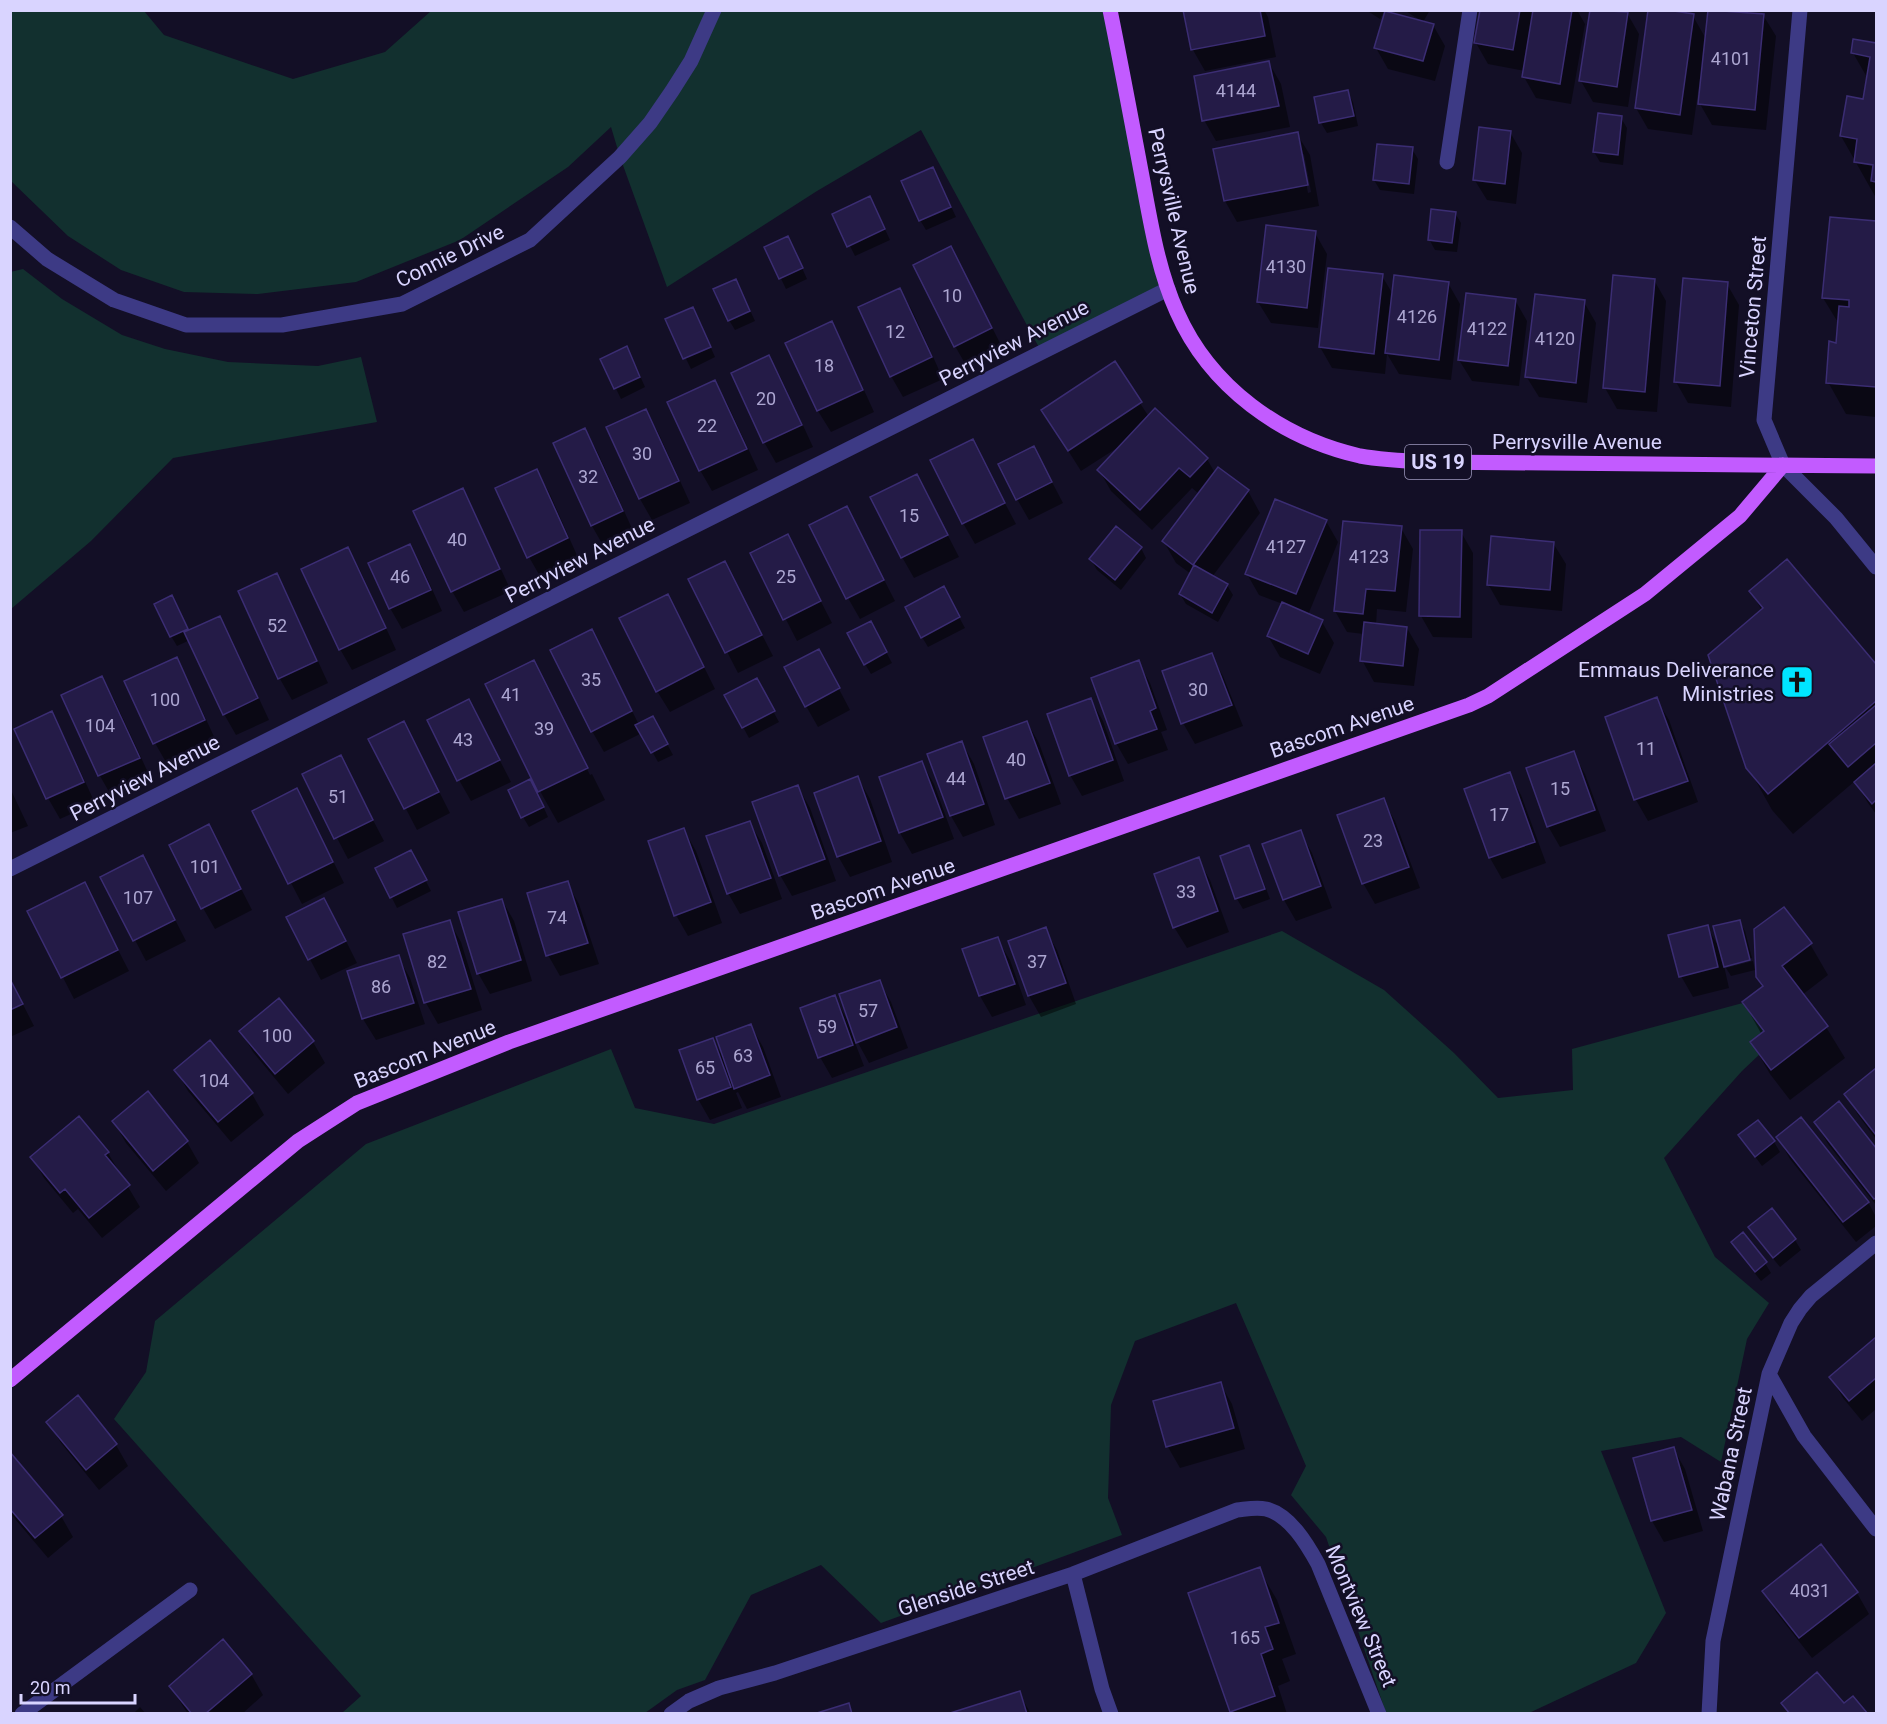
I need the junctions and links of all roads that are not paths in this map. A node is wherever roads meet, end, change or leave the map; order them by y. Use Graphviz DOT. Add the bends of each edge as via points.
graph roads {
  1 [pos="714,10"];
  2 [pos="1110,10"];
  3 [pos="1470,10"];
  4 [pos="1800,10"];
  5 [pos="1447,162"];
  6 [pos="10,227"];
  7 [pos="1168,289"];
  8 [pos="1783,465"];
  9 [pos="1876,466"];
  10 [pos="1876,567"];
  11 [pos="10,869"];
  12 [pos="1876,1243"];
  13 [pos="1769,1374"];
  14 [pos="10,1380"];
  15 [pos="1275,1513"];
  16 [pos="1876,1529"];
  17 [pos="1073,1574"];
  18 [pos="190,1590"];
  19 [pos="22,1713"];
  20 [pos="671,1713"];
  21 [pos="1111,1713"];
  22 [pos="1379,1713"];
  23 [pos="1709,1713"];
  1 -- 6 [label="street, Connie Drive" via="691,61 672,91 620,157 530,240 402,304 282,325 186,325 114,300 47,259"];
  2 -- 7 [label="main road, Perrysville Avenue / US 19" via="1153,232"];
  3 -- 5 [label="street"];
  4 -- 8 [label="street, Vinceton Street" via="1764,420"];
  7 -- 8 [label="main road, Perrysville Avenue / US 19" via="1198,350 1240,396 1285,428 1334,449 1389,460 1428,462"];
  7 -- 11 [label="street, Perryview Avenue"];
  8 -- 9 [label="main road, Perrysville Avenue / US 19"];
  8 -- 10 [label="street, Vinceton Street" via="1836,518"];
  8 -- 14 [label="main road, Bascom Avenue" via="1740,516 1659,583 1505,687 1469,705 508,1042 357,1103 298,1141"];
  12 -- 13 [label="street, Wabana Street" via="1800,1309"];
  13 -- 16 [label="street" via="1804,1436"];
  13 -- 23 [label="street, Wabana Street" via="1713,1641"];
  15 -- 17 [label="street, Glenside Street" via="1255,1508 1237,1510"];
  15 -- 22 [label="street, Montview Street" via="1300,1535 1318,1564"];
  17 -- 20 [label="street, Glenside Street" via="775,1674 719,1688"];
  17 -- 21 [label="street"];
  18 -- 19 [label="street"];
}
